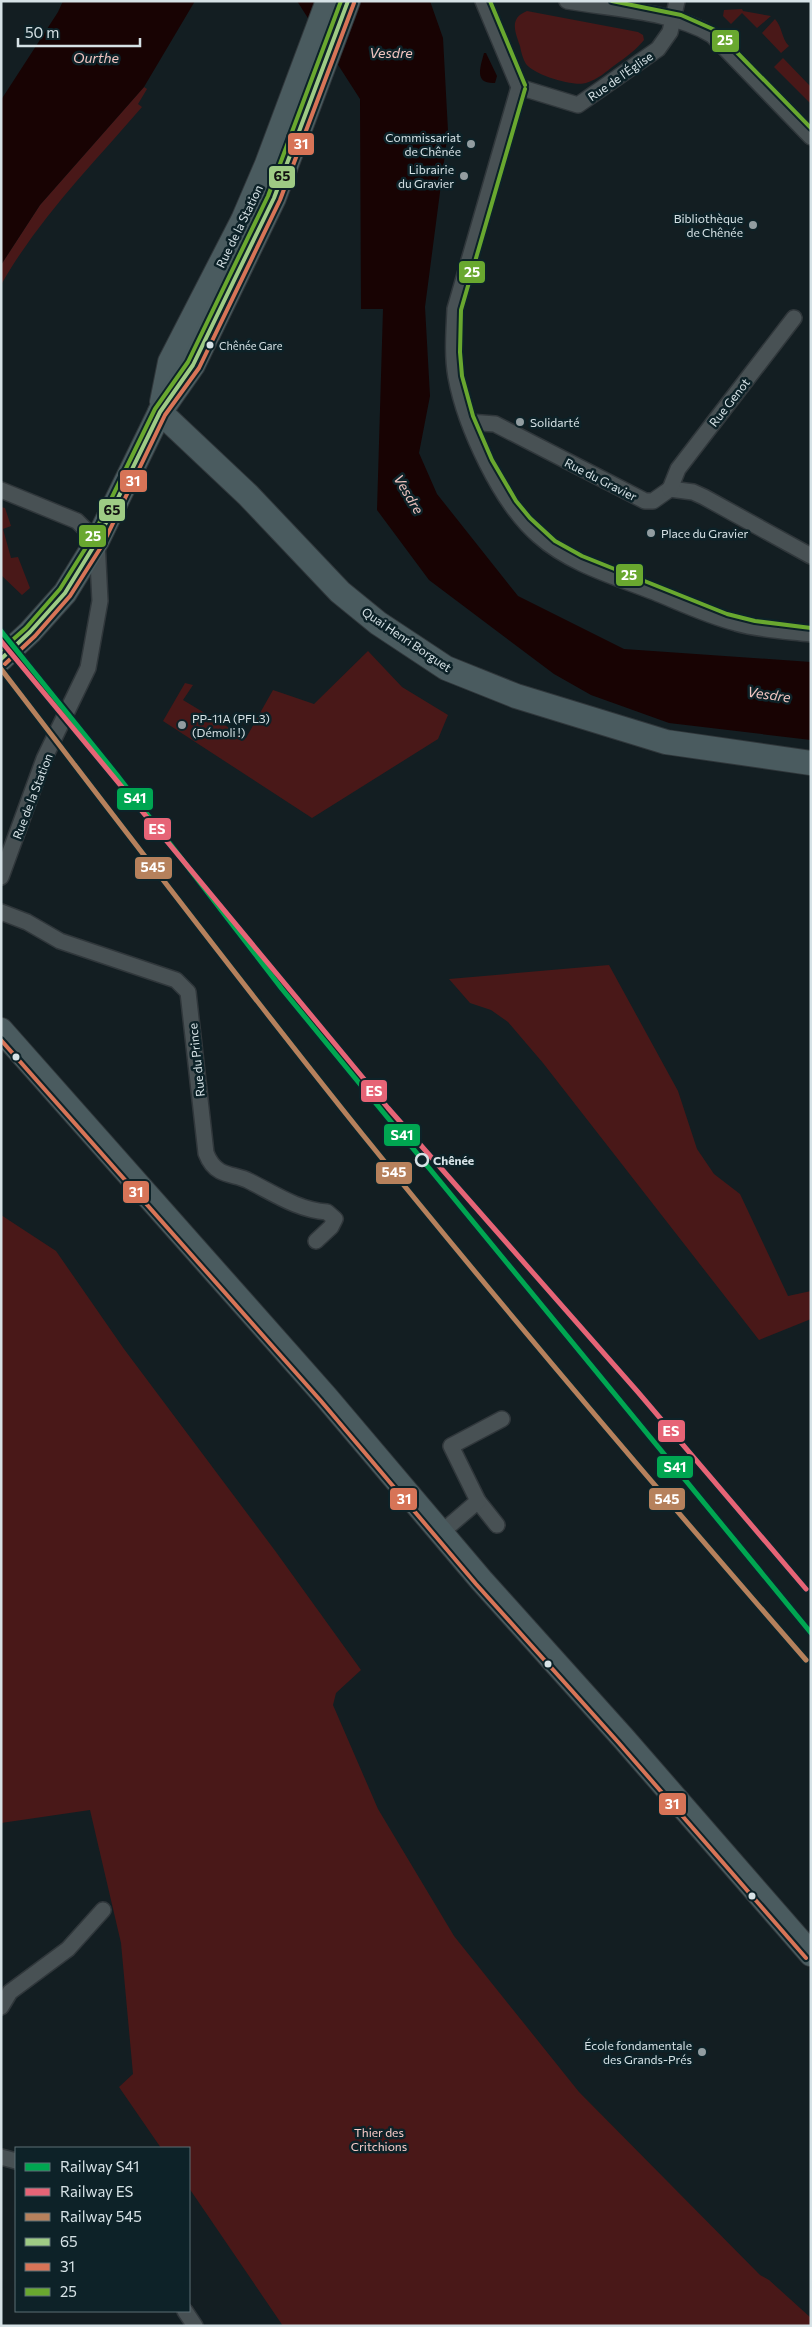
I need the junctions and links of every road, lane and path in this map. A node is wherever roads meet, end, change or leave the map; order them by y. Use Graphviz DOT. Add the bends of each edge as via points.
graph roads {
  1 [pos="328,1"];
  2 [pos="348,1"];
  3 [pos="483,1"];
  4 [pos="566,1"];
  5 [pos="677,1"];
  6 [pos="673,20"];
  7 [pos="519,86"];
  8 [pos="811,137"];
  9 [pos="794,318"];
  10 [pos="160,412"];
  11 [pos="469,422"];
  12 [pos="670,489"];
  13 [pos="1,490"];
  14 [pos="97,542"];
  15 [pos="811,556"];
  16 [pos="811,634"];
  17 [pos="1,659"];
  18 [pos="811,763"];
  19 [pos="1,877"];
  20 [pos="1,912"];
  21 [pos="1,1030"];
  22 [pos="316,1241"];
  23 [pos="502,1419"];
  24 [pos="478,1501"];
  25 [pos="497,1525"];
  26 [pos="442,1532"];
  27 [pos="103,1910"];
  28 [pos="811,1954"];
  29 [pos="1,2007"];
  30 [pos="1,2158"];
  31 [pos="15,2161"];
  32 [pos="186,2312"];
  33 [pos="195,2326"];
  1 -- 10 [label="main road, Rue de la Station" via="268,164 170,362"];
  2 -- 10 [label="main road, Rue de la Station" via="274,198 193,365"];
  3 -- 7 [label="street"];
  4 -- 6 [label="street"];
  5 -- 6 [label="street"];
  6 -- 7 [label="street, Rue de l'Église" via="670,32 658,49 578,105"];
  6 -- 8 [label="street" via="698,26 712,34"];
  7 -- 11 [label="street" via="455,309 453,345 456,376"];
  9 -- 12 [label="street, Rue Genot" via="678,469"];
  10 -- 14 [label="main road, Rue de la Station"];
  10 -- 18 [label="main road, Quai Henri Borguet" via="248,495 340,592 378,623 446,668 516,696 666,742"];
  11 -- 12 [label="street, Rue du Gravier" via="495,424 645,501 653,500"];
  11 -- 16 [label="street" via="499,485 520,518 558,550 626,581 735,623"];
  12 -- 15 [label="street" via="694,492"];
  13 -- 14 [label="street" via="78,521"];
  14 -- 17 [label="main road" via="65,593"];
  14 -- 19 [label="street, Rue de la Station" via="100,601 88,668 44,759"];
  20 -- 22 [label="street, Rue du Prince" via="60,941 176,980 188,992 206,1153 210,1163 220,1171 247,1180 311,1211 327,1212 335,1220"];
  21 -- 26 [label="main road"];
  23 -- 24 [label="street" via="451,1446"];
  24 -- 25 [label="street"];
  24 -- 26 [label="street"];
  26 -- 28 [label="main road"];
  27 -- 29 [label="street" via="68,1948 10,1992"];
  30 -- 31 [label="street"];
  32 -- 33 [label="street"];
}
